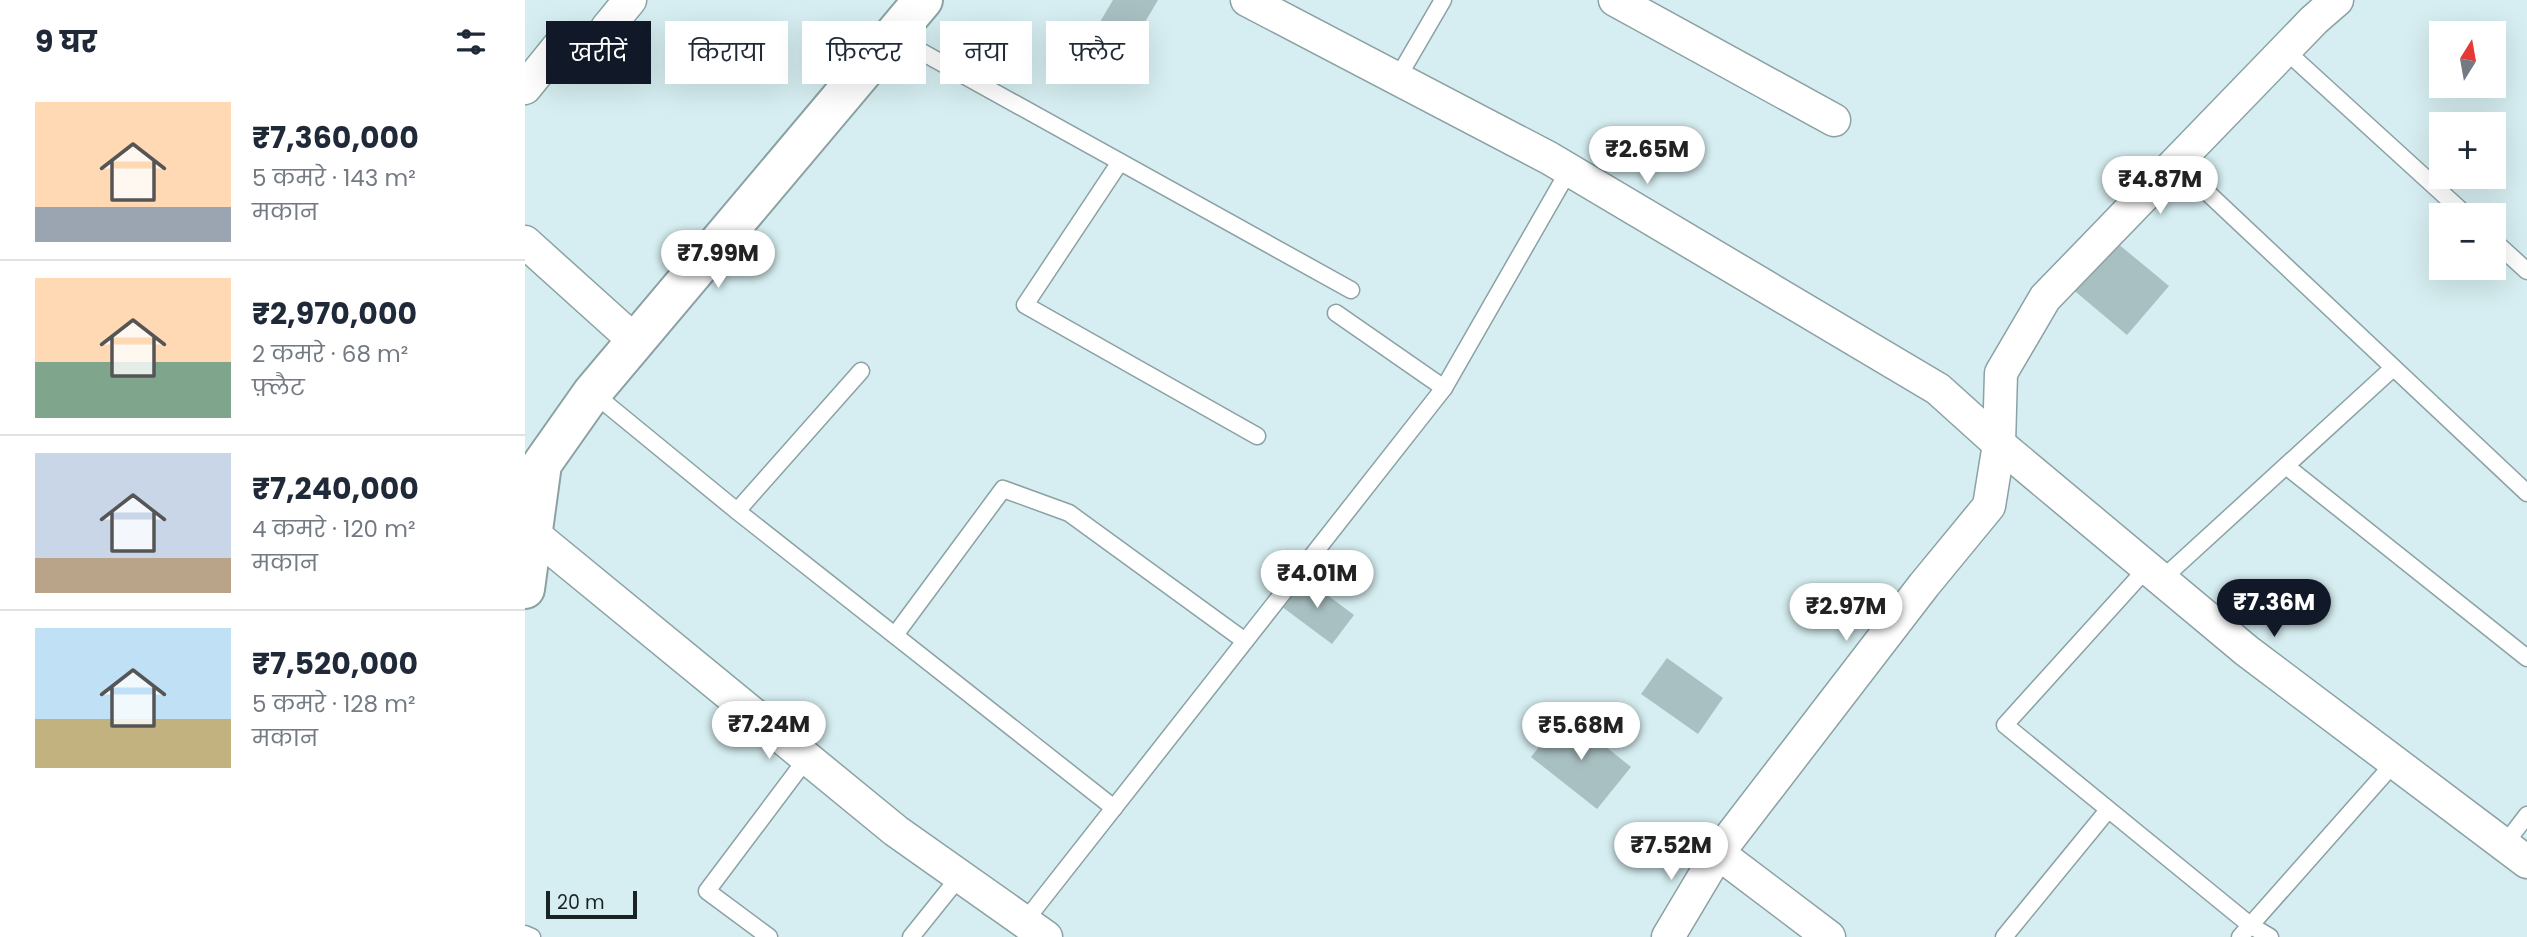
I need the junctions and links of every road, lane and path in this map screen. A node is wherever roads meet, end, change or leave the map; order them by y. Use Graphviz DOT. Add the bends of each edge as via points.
graph roads {
  1 [pos="629,0"];
  2 [pos="923,0"];
  3 [pos="1443,0"];
  4 [pos="1615,0"];
  5 [pos="2337,0"];
  6 [pos="1255,2"];
  7 [pos="612,21"];
  8 [pos="906,21"];
  9 [pos="2285,50"];
  10 [pos="926,54"];
  11 [pos="546,62"];
  12 [pos="1397,79"];
  13 [pos="853,84"];
  14 [pos="525,88"];
  15 [pos="1834,120"];
  16 [pos="1120,162"];
  17 [pos="2176,163"];
  18 [pos="1569,170"];
  19 [pos="2453,203"];
  20 [pos="525,242"];
  21 [pos="2506,252"];
  22 [pos="2527,271"];
  23 [pos="1351,290"];
  24 [pos="1336,313"];
  25 [pos="636,342"];
  26 [pos="2393,368"];
  27 [pos="861,371"];
  28 [pos="1444,388"];
  29 [pos="592,393"];
  30 [pos="1257,436"];
  31 [pos="1999,443"];
  32 [pos="2286,466"];
  33 [pos="2527,493"];
  34 [pos="737,511"];
  35 [pos="529,530"];
  36 [pos="2154,574"];
  37 [pos="525,589"];
  38 [pos="895,635"];
  39 [pos="1245,641"];
  40 [pos="2527,658"];
  41 [pos="807,758"];
  42 [pos="2395,762"];
  43 [pos="1114,808"];
  44 [pos="2108,810"];
  45 [pos="2527,814"];
  46 [pos="1718,853"];
  47 [pos="2515,853"];
  48 [pos="960,876"];
  49 [pos="1036,929"];
  50 [pos="2245,931"];
  51 [pos="525,933"];
  52 [pos="532,937"];
  53 [pos="769,937"];
  54 [pos="911,937"];
  55 [pos="1668,937"];
  56 [pos="1829,937"];
  57 [pos="2004,937"];
  58 [pos="2270,937"];
  1 -- 7 [label="street"];
  2 -- 8 [label="street"];
  3 -- 12 [label="lane"];
  4 -- 15 [label="street"];
  5 -- 9 [label="street"];
  6 -- 12 [label="street"];
  9 -- 17 [label="street"];
  9 -- 19 [label="lane"];
  10 -- 16 [label="lane"];
  11 -- 14 [label="street"];
  12 -- 18 [label="street"];
  13 -- 25 [label="street"];
  16 -- 23 [label="lane"];
  16 -- 30 [label="lane" via="1025,305"];
  17 -- 26 [label="lane"];
  17 -- 31 [label="street" via="2045,298 2001,373"];
  18 -- 28 [label="lane"];
  18 -- 31 [label="street" via="1938,389"];
  20 -- 25 [label="street"];
  21 -- 22 [label="lane"];
  24 -- 28 [label="lane"];
  25 -- 29 [label="street"];
  26 -- 32 [label="lane"];
  26 -- 33 [label="lane"];
  27 -- 34 [label="lane"];
  28 -- 39 [label="lane"];
  29 -- 34 [label="lane"];
  29 -- 35 [label="street" via="542,464"];
  31 -- 36 [label="street"];
  31 -- 46 [label="street" via="1989,506"];
  32 -- 36 [label="lane"];
  32 -- 40 [label="lane"];
  34 -- 38 [label="lane"];
  35 -- 37 [label="street"];
  35 -- 41 [label="street"];
  36 -- 42 [label="street" via="2247,651"];
  36 -- 44 [label="lane" via="2005,725"];
  38 -- 39 [label="lane" via="1003,489 1069,513"];
  38 -- 43 [label="lane"];
  39 -- 43 [label="lane"];
  41 -- 48 [label="street"];
  41 -- 53 [label="lane" via="707,891"];
  42 -- 47 [label="street"];
  42 -- 50 [label="lane"];
  43 -- 49 [label="lane"];
  44 -- 50 [label="lane"];
  44 -- 57 [label="lane"];
  45 -- 47 [label="lane"];
  46 -- 55 [label="street"];
  46 -- 56 [label="street"];
  48 -- 49 [label="street"];
  48 -- 54 [label="lane"];
  50 -- 58 [label="lane"];
  51 -- 52 [label="lane"];
}
